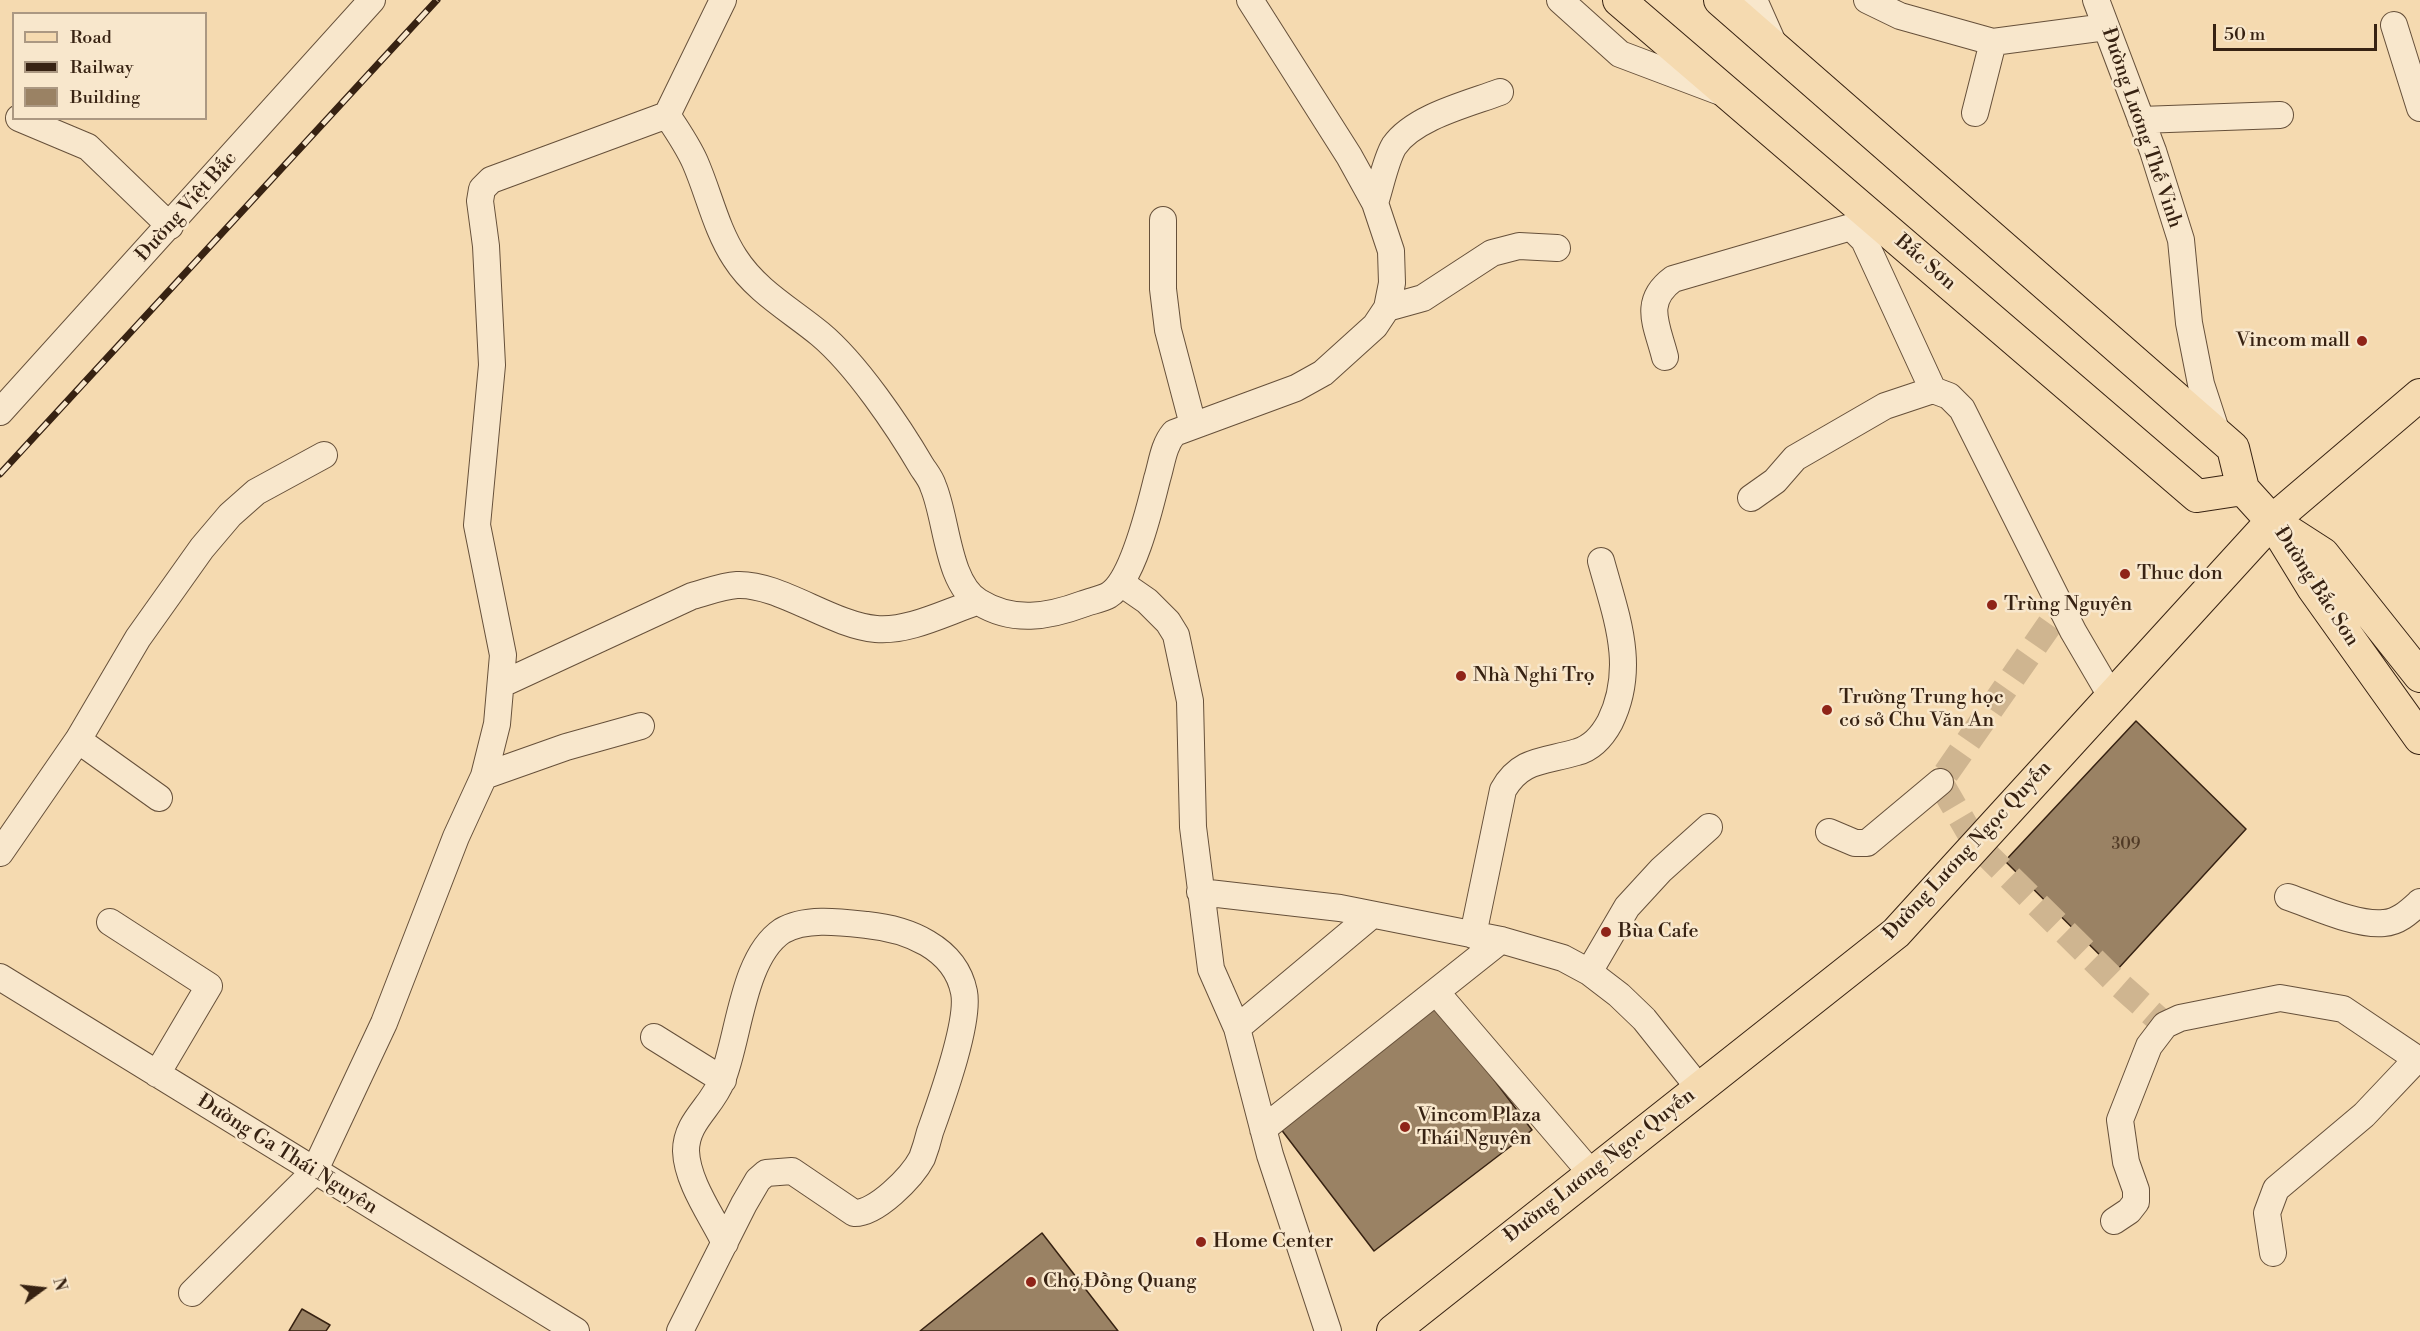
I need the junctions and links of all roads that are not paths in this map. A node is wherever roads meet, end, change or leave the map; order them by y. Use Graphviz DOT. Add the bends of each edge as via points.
graph roads {
  1 [pos="1250,0"];
  2 [pos="1560,0"];
  3 [pos="1618,0"];
  4 [pos="1720,0"];
  5 [pos="1754,0"];
  6 [pos="1867,0"];
  7 [pos="2096,0"];
  8 [pos="366,2"];
  9 [pos="718,3"];
  10 [pos="2394,25"];
  11 [pos="2106,27"];
  12 [pos="1993,42"];
  13 [pos="1775,48"];
  14 [pos="1500,92"];
  15 [pos="1729,95"];
  16 [pos="2420,108"];
  17 [pos="1976,113"];
  18 [pos="668,115"];
  19 [pos="2280,115"];
  20 [pos="24,120"];
  21 [pos="2141,120"];
  22 [pos="1375,203"];
  23 [pos="1163,220"];
  24 [pos="170,226"];
  25 [pos="1557,248"];
  26 [pos="1387,308"];
  27 [pos="1665,357"];
  28 [pos="1933,390"];
  29 [pos="2420,395"];
  30 [pos="0,412"];
  31 [pos="1193,425"];
  32 [pos="2217,433"];
  33 [pos="324,455"];
  34 [pos="2243,489"];
  35 [pos="1751,498"];
  36 [pos="2272,521"];
  37 [pos="1601,561"];
  38 [pos="1122,583"];
  39 [pos="977,602"];
  40 [pos="2420,675"];
  41 [pos="502,684"];
  42 [pos="2111,696"];
  43 [pos="641,726"];
  44 [pos="2420,738"];
  45 [pos="78,740"];
  46 [pos="484,776"];
  47 [pos="1940,782"];
  48 [pos="159,798"];
  49 [pos="1709,827"];
  50 [pos="1828,832"];
  51 [pos="0,853"];
  52 [pos="1200,892"];
  53 [pos="2288,897"];
  54 [pos="2420,902"];
  55 [pos="1372,915"];
  56 [pos="110,922"];
  57 [pos="1473,935"];
  58 [pos="1501,940"];
  59 [pos="1588,972"];
  60 [pos="0,977"];
  61 [pos="1437,993"];
  62 [pos="1237,1028"];
  63 [pos="654,1037"];
  64 [pos="2418,1060"];
  65 [pos="157,1074"];
  66 [pos="723,1080"];
  67 [pos="1699,1088"];
  68 [pos="1263,1129"];
  69 [pos="314,1172"];
  70 [pos="1591,1173"];
  71 [pos="2114,1221"];
  72 [pos="725,1242"];
  73 [pos="2273,1253"];
  74 [pos="192,1293"];
  75 [pos="576,1331"];
  76 [pos="680,1331"];
  77 [pos="1328,1331"];
  78 [pos="1393,1331"];
  1 -- 22 [label="street"];
  2 -- 15 [label="street" via="1620,54"];
  3 -- 15 [label="main road, Bắc Sơn"];
  4 -- 13 [label="main road"];
  5 -- 13 [label="street"];
  6 -- 12 [label="street" via="1900,16"];
  7 -- 11 [label="street, Đường Lương Thế Vinh"];
  8 -- 24 [label="street, Đường Việt Bắc"];
  9 -- 18 [label="street"];
  10 -- 16 [label="street"];
  11 -- 12 [label="street"];
  11 -- 21 [label="street, Đường Lương Thế Vinh"];
  12 -- 17 [label="street"];
  13 -- 32 [label="main road"];
  14 -- 22 [label="street" via="1431,118 1404,136 1393,147"];
  15 -- 34 [label="main road, Bắc Sơn" via="2197,496"];
  18 -- 39 [label="street" via="695,160 735,258 754,282 821,335 854,371 916,457 933,486 961,581"];
  18 -- 41 [label="street" via="491,180 482,189 492,365 477,525 500,636"];
  19 -- 21 [label="street"];
  20 -- 24 [label="street" via="88,147"];
  21 -- 32 [label="street, Đường Lương Thế Vinh" via="2181,240 2189,323"];
  22 -- 26 [label="street" via="1391,250 1392,283"];
  23 -- 31 [label="street" via="1162,289 1168,330"];
  24 -- 30 [label="street, Đường Việt Bắc"];
  25 -- 26 [label="street" via="1519,246 1492,253 1423,298"];
  26 -- 31 [label="street" via="1375,326 1323,373 1296,388"];
  27 -- 28 [label="street" via="1653,308 1661,288 1673,279 1851,227 1864,240"];
  28 -- 35 [label="street" via="1886,406 1795,458 1775,481"];
  28 -- 42 [label="street" via="1948,396 1962,409 2073,631"];
  29 -- 36 [label="main road, Đường Lương Ngọc Quyến"];
  31 -- 38 [label="street" via="1174,433 1164,450 1138,545"];
  32 -- 34 [label="main road" via="2233,448"];
  33 -- 45 [label="street" via="256,492 230,515 156,611"];
  34 -- 36 [label="main road"];
  36 -- 40 [label="main road, Đường Bắc Sơn" via="2323,554"];
  36 -- 42 [label="main road, Đường Lương Ngọc Quyến"];
  36 -- 44 [label="main road, Đường Bắc Sơn" via="2313,588"];
  37 -- 57 [label="street" via="1624,644 1619,702 1596,742 1580,752 1523,766 1511,776 1503,790"];
  38 -- 39 [label="street" via="1110,594 1050,615 1016,617"];
  38 -- 52 [label="street" via="1168,622 1182,657 1190,701 1193,827"];
  39 -- 41 [label="street" via="906,625 875,629 758,588 717,588"];
  41 -- 46 [label="street"];
  42 -- 67 [label="main road, Đường Lương Ngọc Quyến" via="1896,933"];
  43 -- 46 [label="street"];
  45 -- 48 [label="street"];
  45 -- 51 [label="street"];
  46 -- 69 [label="street" via="456,837 384,1023"];
  47 -- 50 [label="street" via="1867,843 1855,843"];
  49 -- 59 [label="street" via="1661,870 1628,907"];
  52 -- 55 [label="street"];
  52 -- 62 [label="street" via="1211,969"];
  53 -- 54 [label="street" via="2359,921 2384,923 2402,918"];
  55 -- 57 [label="street"];
  55 -- 62 [label="street"];
  56 -- 65 [label="street" via="209,986"];
  57 -- 58 [label="street"];
  58 -- 59 [label="street" via="1563,958"];
  58 -- 61 [label="street"];
  59 -- 67 [label="street" via="1619,994 1644,1019"];
  60 -- 65 [label="street, Đường Ga Thái Nguyên"];
  61 -- 68 [label="street"];
  61 -- 70 [label="street"];
  62 -- 68 [label="street"];
  63 -- 66 [label="street"];
  64 -- 71 [label="street" via="2343,1010 2280,998 2180,1018 2165,1025 2149,1046 2120,1120 2136,1202"];
  64 -- 73 [label="street" via="2364,1115 2276,1189 2267,1214"];
  65 -- 69 [label="street, Đường Ga Thái Nguyên"];
  66 -- 72 [label="street" via="688,1132 686,1153 693,1179"];
  66 -- 72 [label="street" via="751,976 769,944 795,926 840,922 874,926 923,940 944,953 957,972 965,993 963,1024 921,1159 899,1186 871,1209 854,1213 792,1171 766,1173 758,1180"];
  67 -- 70 [label="main road, Đường Lương Ngọc Quyến"];
  68 -- 77 [label="street"];
  69 -- 74 [label="street"];
  69 -- 75 [label="street, Đường Ga Thái Nguyên"];
  70 -- 78 [label="main road, Đường Lương Ngọc Quyến"];
  72 -- 76 [label="street"];
}
